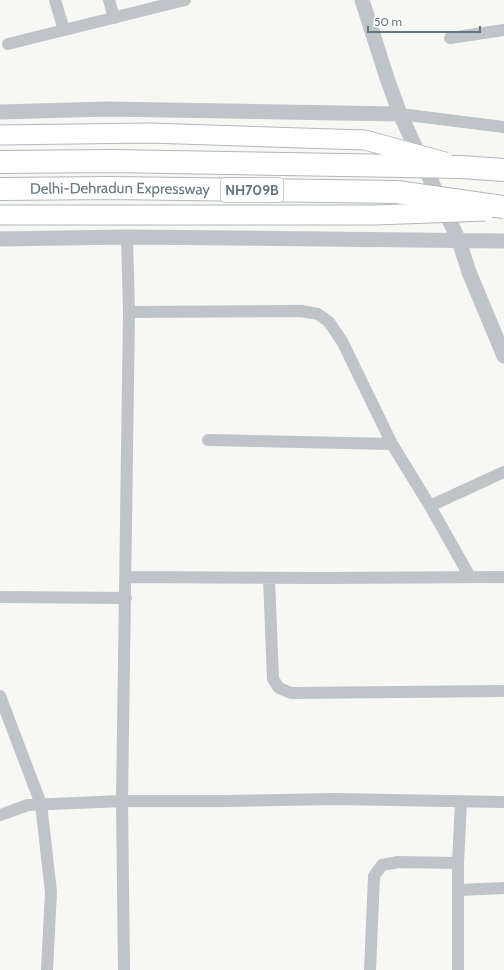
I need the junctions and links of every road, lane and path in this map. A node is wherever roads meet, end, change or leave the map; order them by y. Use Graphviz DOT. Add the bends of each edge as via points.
graph roads {
  1 [pos="55,0"];
  2 [pos="109,0"];
  3 [pos="185,0"];
  4 [pos="362,0"];
  5 [pos="114,18"];
  6 [pos="64,30"];
  7 [pos="504,30"];
  8 [pos="450,38"];
  9 [pos="8,44"];
  10 [pos="0,112"];
  11 [pos="400,114"];
  12 [pos="504,127"];
  13 [pos="0,134"];
  14 [pos="0,162"];
  15 [pos="461,167"];
  16 [pos="504,170"];
  17 [pos="0,189"];
  18 [pos="504,207"];
  19 [pos="504,210"];
  20 [pos="0,215"];
  21 [pos="126,237"];
  22 [pos="0,239"];
  23 [pos="459,241"];
  24 [pos="504,241"];
  25 [pos="129,312"];
  26 [pos="504,356"];
  27 [pos="208,440"];
  28 [pos="392,444"];
  29 [pos="504,472"];
  30 [pos="430,506"];
  31 [pos="126,577"];
  32 [pos="470,577"];
  33 [pos="504,577"];
  34 [pos="269,578"];
  35 [pos="0,596"];
  36 [pos="126,598"];
  37 [pos="504,691"];
  38 [pos="0,696"];
  39 [pos="122,801"];
  40 [pos="461,802"];
  41 [pos="504,802"];
  42 [pos="41,804"];
  43 [pos="0,815"];
  44 [pos="458,863"];
  45 [pos="504,888"];
  46 [pos="458,890"];
  47 [pos="47,970"];
  48 [pos="124,970"];
  49 [pos="370,970"];
  50 [pos="458,970"];
  1 -- 6 [label="street"];
  2 -- 5 [label="street"];
  3 -- 5 [label="street"];
  4 -- 11 [label="street"];
  5 -- 6 [label="street"];
  6 -- 9 [label="street"];
  7 -- 8 [label="street"];
  10 -- 11 [label="street" via="107,109"];
  11 -- 12 [label="street"];
  11 -- 23 [label="street"];
  13 -- 15 [label="main road, bridge" via="149,133 365,140"];
  14 -- 15 [label="highway, Delhi-Dehradun Expressway / NH709B, bridge" via="112,161"];
  15 -- 16 [label="highway, Delhi-Dehradun Expressway / NH709B"];
  17 -- 18 [label="highway, Delhi-Dehradun Expressway / NH709B, bridge" via="397,192"];
  19 -- 20 [label="main road, bridge" via="375,215"];
  21 -- 22 [label="street"];
  21 -- 23 [label="street"];
  21 -- 25 [label="street"];
  23 -- 24 [label="street"];
  23 -- 26 [label="street"];
  25 -- 28 [label="street" via="301,311 318,314 329,322 342,341"];
  25 -- 31 [label="street"];
  27 -- 28 [label="street"];
  28 -- 30 [label="street"];
  29 -- 30 [label="street"];
  30 -- 32 [label="street"];
  31 -- 34 [label="street"];
  31 -- 36 [label="street"];
  32 -- 33 [label="street"];
  32 -- 34 [label="street"];
  34 -- 37 [label="street" via="273,679 279,688 291,693"];
  35 -- 36 [label="street"];
  36 -- 39 [label="street"];
  38 -- 42 [label="street"];
  39 -- 40 [label="street" via="335,799"];
  39 -- 42 [label="street"];
  39 -- 48 [label="street"];
  40 -- 41 [label="street"];
  40 -- 44 [label="street"];
  42 -- 43 [label="street" via="28,804"];
  42 -- 47 [label="street" via="51,892"];
  44 -- 46 [label="street"];
  44 -- 49 [label="street" via="398,862 382,865 374,876"];
  45 -- 46 [label="street"];
  46 -- 50 [label="street"];
}
